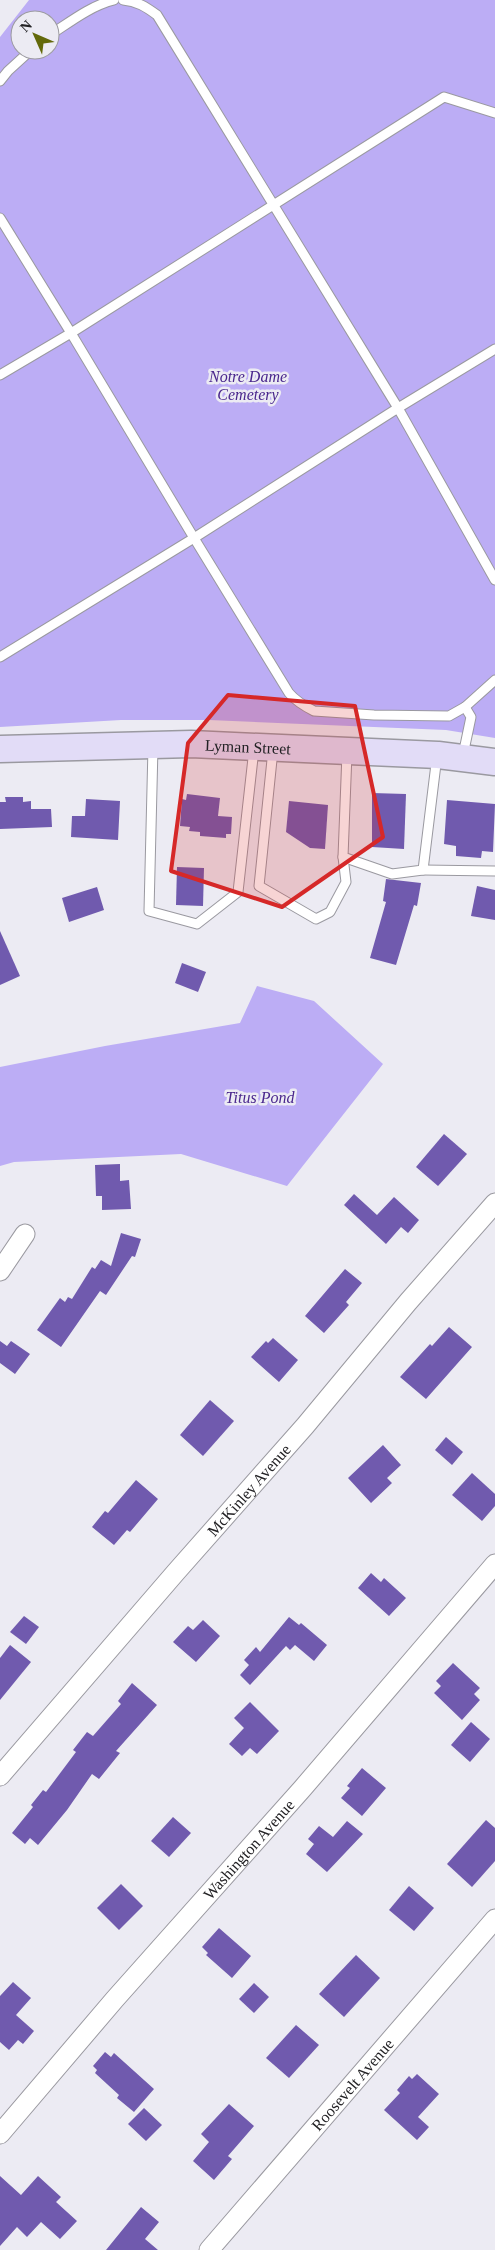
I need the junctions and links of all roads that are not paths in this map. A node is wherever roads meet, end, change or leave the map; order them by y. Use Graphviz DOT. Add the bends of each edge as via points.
graph roads {
  1 [pos="114,0"];
  2 [pos="123,0"];
  3 [pos="60,28"];
  4 [pos="21,60"];
  5 [pos="0,81"];
  6 [pos="495,113"];
  7 [pos="274,206"];
  8 [pos="0,218"];
  9 [pos="71,333"];
  10 [pos="495,349"];
  11 [pos="0,375"];
  12 [pos="398,408"];
  13 [pos="194,538"];
  14 [pos="495,580"];
  15 [pos="0,657"];
  16 [pos="495,680"];
  17 [pos="465,706"];
  18 [pos="153,745"];
  19 [pos="264,747"];
  20 [pos="0,748"];
  21 [pos="348,750"];
  22 [pos="450,756"];
  23 [pos="495,762"];
  24 [pos="343,857"];
  25 [pos="423,870"];
  26 [pos="495,871"];
  27 [pos="495,1203"];
  28 [pos="25,1234"];
  29 [pos="0,1271"];
  30 [pos="495,1564"];
  31 [pos="0,1776"];
  32 [pos="495,1920"];
  33 [pos="0,2134"];
  34 [pos="209,2250"];
  1 -- 3 [label="lane" via="101,3"];
  2 -- 7 [label="lane" via="133,1 157,15"];
  4 -- 5 [label="lane"];
  6 -- 7 [label="lane" via="444,97"];
  7 -- 9 [label="lane"];
  7 -- 12 [label="lane"];
  8 -- 9 [label="lane"];
  9 -- 11 [label="lane"];
  9 -- 13 [label="lane"];
  10 -- 12 [label="lane"];
  12 -- 13 [label="lane"];
  12 -- 14 [label="lane"];
  13 -- 15 [label="lane"];
  13 -- 17 [label="lane" via="285,687 299,703 314,711 374,715 449,716"];
  16 -- 17 [label="lane"];
  17 -- 22 [label="lane" via="471,717"];
  18 -- 19 [label="main road, Lyman Street"];
  18 -- 19 [label="lane" via="149,911 197,924 238,892"];
  18 -- 20 [label="main road, Lyman Street"];
  19 -- 21 [label="main road, Lyman Street"];
  19 -- 24 [label="lane" via="259,886 316,919 330,912 346,882"];
  21 -- 22 [label="main road, Lyman Street"];
  21 -- 24 [label="lane"];
  22 -- 23 [label="main road, Lyman Street"];
  22 -- 25 [label="lane"];
  24 -- 25 [label="lane" via="392,874"];
  25 -- 26 [label="lane"];
  27 -- 31 [label="street, McKinley Avenue"];
  28 -- 29 [label="street"];
  30 -- 33 [label="street, Washington Avenue"];
  32 -- 34 [label="street, Roosevelt Avenue"];
}
